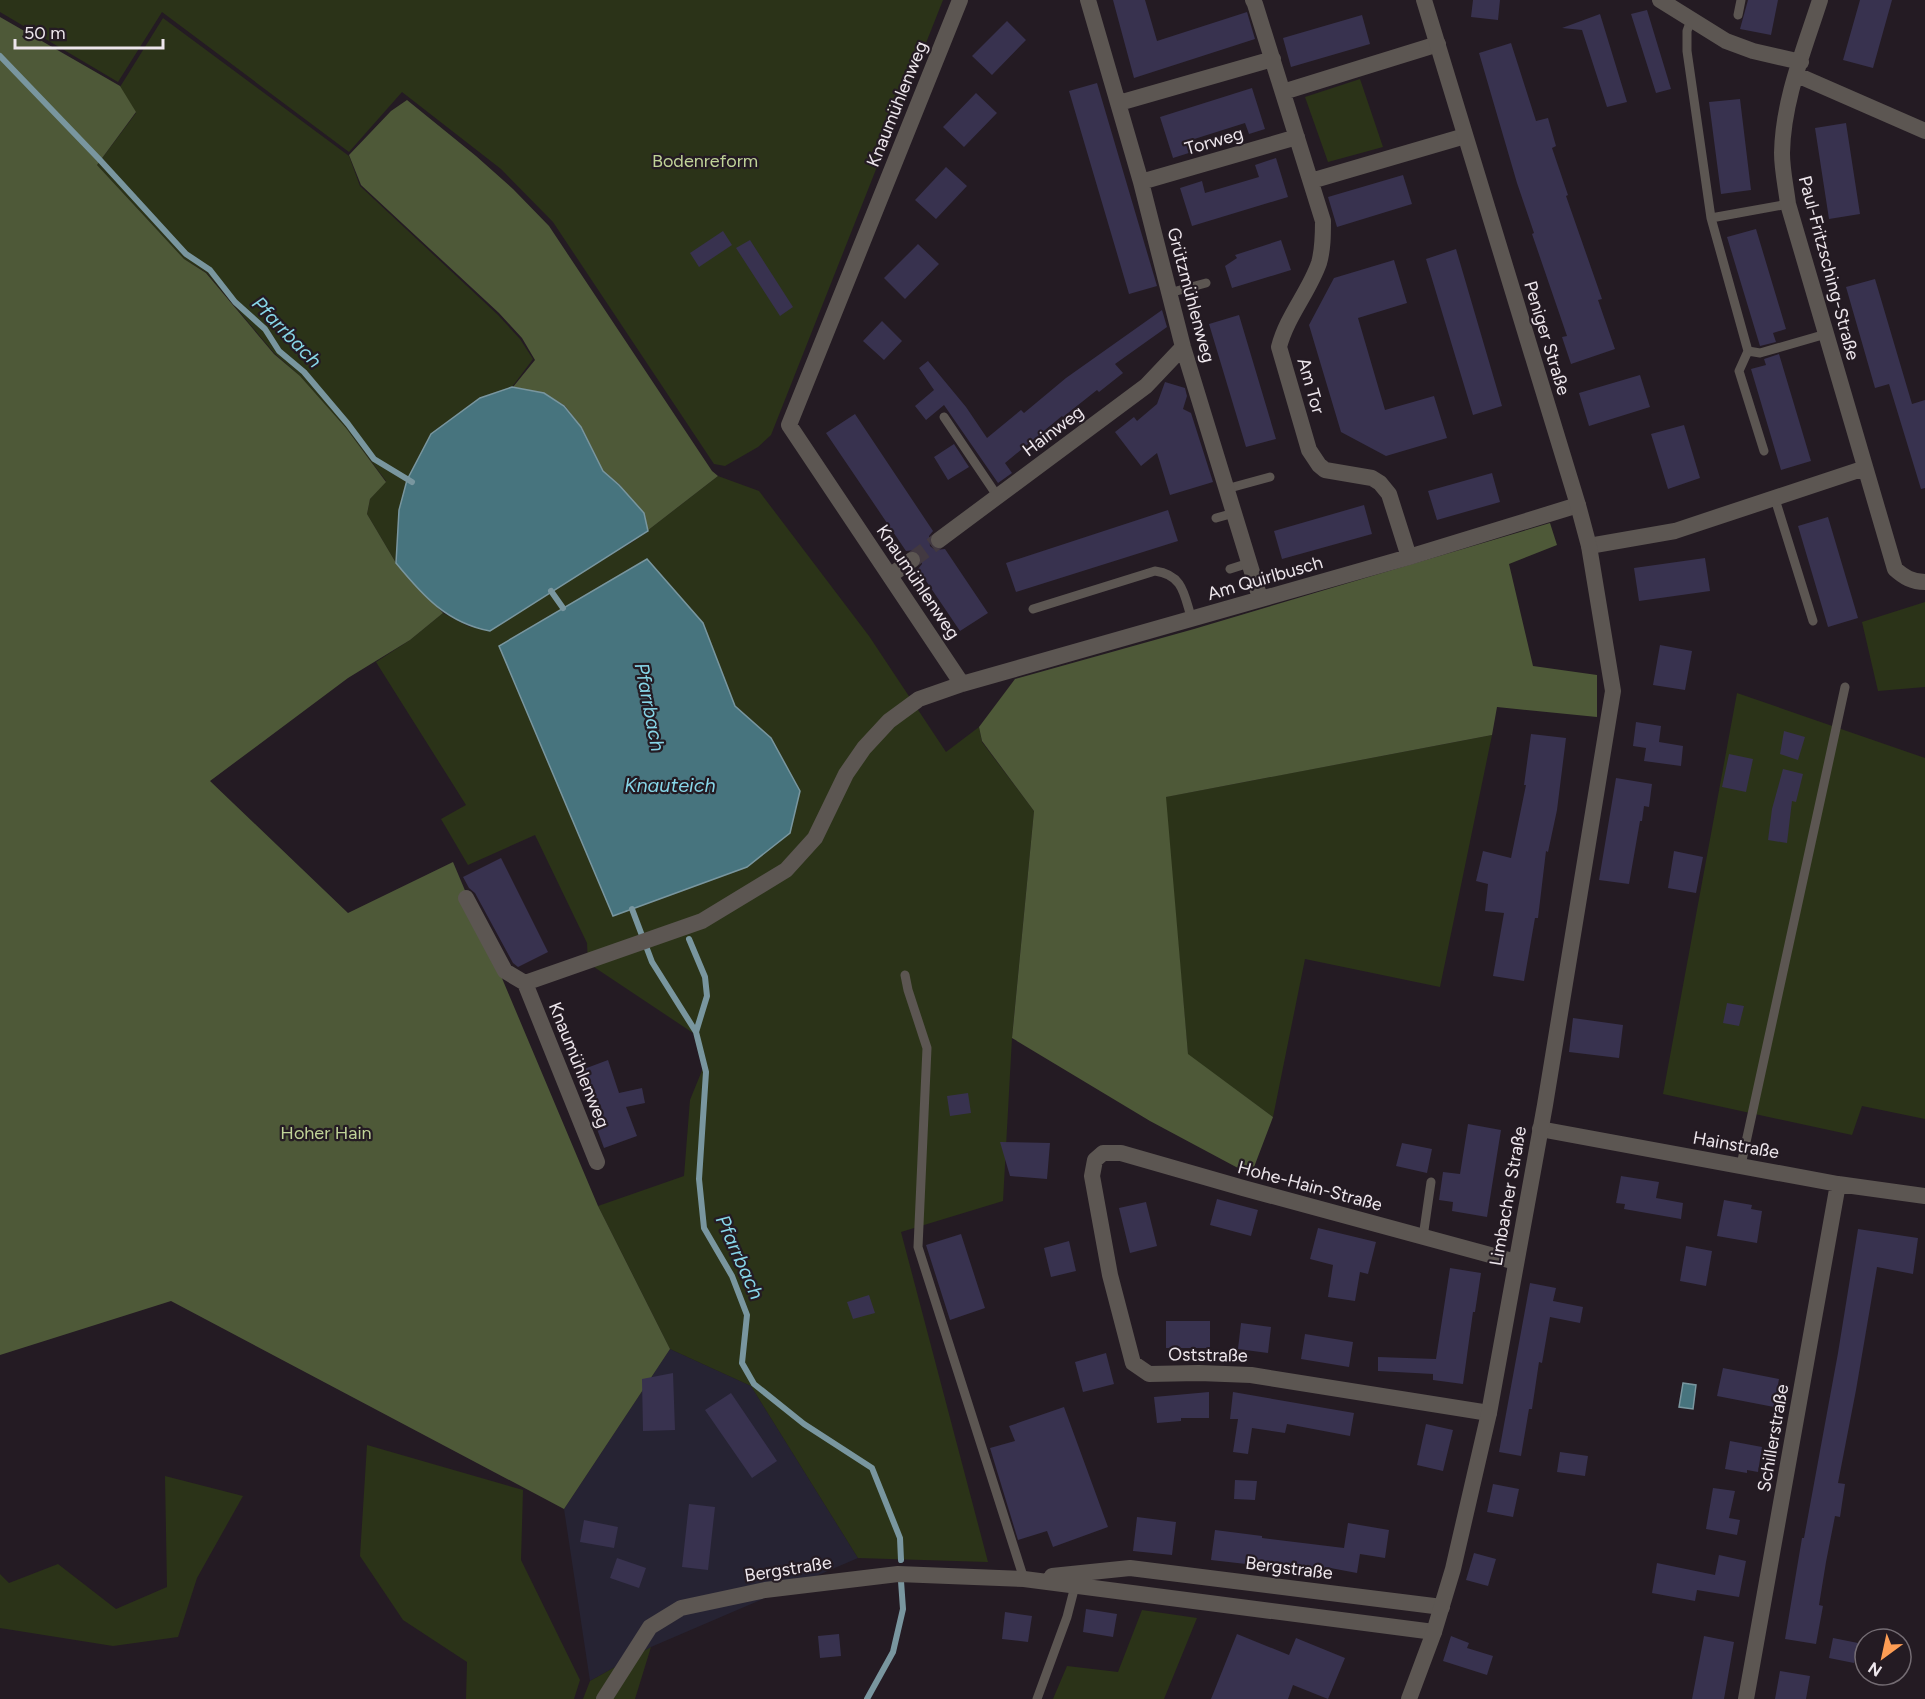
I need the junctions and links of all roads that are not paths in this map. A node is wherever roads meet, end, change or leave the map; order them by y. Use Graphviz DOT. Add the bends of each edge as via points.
graph roads {
  1 [pos="960,0"];
  2 [pos="1088,0"];
  3 [pos="1253,0"];
  4 [pos="1424,0"];
  5 [pos="1660,0"];
  6 [pos="1741,0"];
  7 [pos="1820,0"];
  8 [pos="1738,15"];
  9 [pos="1691,20"];
  10 [pos="1438,44"];
  11 [pos="1273,59"];
  12 [pos="1799,68"];
  13 [pos="1283,92"];
  14 [pos="1119,103"];
  15 [pos="1925,131"];
  16 [pos="1465,136"];
  17 [pos="1297,137"];
  18 [pos="1311,181"];
  19 [pos="1141,182"];
  20 [pos="1788,204"];
  21 [pos="1711,218"];
  22 [pos="1206,284"];
  23 [pos="1169,293"];
  24 [pos="1826,334"];
  25 [pos="1183,347"];
  26 [pos="1748,351"];
  27 [pos="944,417"];
  28 [pos="1764,451"];
  29 [pos="1865,468"];
  30 [pos="1270,477"];
  31 [pos="1226,489"];
  32 [pos="998,497"];
  33 [pos="1775,499"];
  34 [pos="1578,505"];
  35 [pos="1234,513"];
  36 [pos="1216,518"];
  37 [pos="939,540"];
  38 [pos="1589,546"];
  39 [pos="1409,557"];
  40 [pos="912,560"];
  41 [pos="1249,563"];
  42 [pos="1230,568"];
  43 [pos="891,575"];
  44 [pos="1925,582"];
  45 [pos="1260,598"];
  46 [pos="1033,609"];
  47 [pos="1192,620"];
  48 [pos="1813,621"];
  49 [pos="962,684"];
  50 [pos="1845,687"];
  51 [pos="1613,691"];
  52 [pos="466,898"];
  53 [pos="906,975"];
  54 [pos="525,983"];
  55 [pos="1540,1130"];
  56 [pos="1095,1160"];
  57 [pos="597,1162"];
  58 [pos="1741,1165"];
  59 [pos="1431,1182"];
  60 [pos="1838,1184"];
  61 [pos="1925,1196"];
  62 [pos="1423,1237"];
  63 [pos="1516,1262"];
  64 [pos="1489,1413"];
  65 [pos="1024,1579"];
  66 [pos="1074,1586"];
  67 [pos="1442,1607"];
  68 [pos="1434,1632"];
  69 [pos="604,1699"];
  70 [pos="1037,1699"];
  71 [pos="1409,1699"];
  72 [pos="1746,1699"];
  1 -- 43 [label="street, Knaumühlenweg" via="789,425"];
  2 -- 14 [label="street, Grützmühlenweg"];
  3 -- 11 [label="street, Am Tor"];
  4 -- 10 [label="street, Peniger Straße"];
  5 -- 9 [label="street"];
  6 -- 8 [label="lane"];
  7 -- 12 [label="street, Paul-Fritzsching-Straße"];
  9 -- 12 [label="street" via="1726,41"];
  9 -- 21 [label="lane" via="1687,51"];
  10 -- 13 [label="street"];
  10 -- 16 [label="street, Peniger Straße"];
  11 -- 13 [label="street, Am Tor"];
  11 -- 14 [label="street"];
  12 -- 15 [label="street"];
  12 -- 20 [label="street, Paul-Fritzsching-Straße" via="1789,96 1784,130 1783,172"];
  13 -- 17 [label="street, Am Tor"];
  14 -- 19 [label="street, Grützmühlenweg"];
  16 -- 18 [label="street"];
  16 -- 34 [label="street, Peniger Straße"];
  17 -- 18 [label="street, Am Tor"];
  17 -- 19 [label="street, Torweg"];
  18 -- 39 [label="street, Am Tor" via="1323,221 1323,246 1318,264 1283,331 1280,347 1309,450 1325,470 1372,478 1380,483 1389,494"];
  19 -- 23 [label="street, Grützmühlenweg"];
  20 -- 21 [label="lane"];
  20 -- 24 [label="street, Paul-Fritzsching-Straße"];
  21 -- 26 [label="lane"];
  22 -- 23 [label="lane"];
  23 -- 25 [label="street, Grützmühlenweg"];
  24 -- 26 [label="lane" via="1760,353"];
  24 -- 29 [label="street, Paul-Fritzsching-Straße"];
  25 -- 31 [label="street, Grützmühlenweg"];
  25 -- 32 [label="street, Hainweg" via="1146,386"];
  26 -- 28 [label="lane" via="1738,371"];
  27 -- 32 [label="lane"];
  29 -- 33 [label="street"];
  29 -- 44 [label="street, Paul-Fritzsching-Straße" via="1895,569 1905,578"];
  30 -- 31 [label="lane"];
  31 -- 35 [label="street, Grützmühlenweg"];
  32 -- 37 [label="street, Hainweg"];
  33 -- 38 [label="street" via="1675,531"];
  33 -- 48 [label="lane"];
  34 -- 38 [label="street, Peniger Straße"];
  34 -- 39 [label="street, Am Quirlbusch"];
  35 -- 36 [label="lane"];
  35 -- 41 [label="street, Grützmühlenweg"];
  38 -- 51 [label="street, Peniger Straße"];
  39 -- 45 [label="street, Am Quirlbusch"];
  40 -- 43 [label="street"];
  41 -- 42 [label="lane"];
  41 -- 45 [label="street, Grützmühlenweg"];
  43 -- 49 [label="street, Knaumühlenweg"];
  45 -- 47 [label="street, Am Quirlbusch"];
  46 -- 47 [label="lane" via="1155,571 1170,574 1180,584"];
  47 -- 49 [label="street, Am Quirlbusch"];
  49 -- 54 [label="street" via="919,699 889,721 846,774 815,838 786,870 702,921"];
  50 -- 58 [label="lane"];
  51 -- 55 [label="street, Limbacher Straße"];
  52 -- 54 [label="street" via="505,971"];
  53 -- 65 [label="lane" via="927,1048 918,1247"];
  54 -- 57 [label="street, Knaumühlenweg"];
  55 -- 58 [label="street, Hainstraße"];
  55 -- 63 [label="street, Limbacher Straße"];
  56 -- 62 [label="street, Hohe-Hain-Straße" via="1103,1153 1121,1153"];
  56 -- 64 [label="street, Oststraße" via="1092,1176 1110,1275 1133,1363 1149,1374 1251,1375"];
  58 -- 60 [label="street, Hainstraße"];
  59 -- 62 [label="lane"];
  60 -- 61 [label="street, Hainstraße"];
  60 -- 72 [label="street, Schillerstraße"];
  62 -- 63 [label="street, Hohe-Hain-Straße"];
  63 -- 64 [label="street, Limbacher Straße"];
  64 -- 67 [label="street, Limbacher Straße"];
  65 -- 66 [label="street, Bergstraße"];
  65 -- 67 [label="street, Bergstraße" via="1130,1568"];
  65 -- 69 [label="street, Bergstraße" via="862,1576 765,1590 681,1608 650,1627"];
  66 -- 68 [label="street, Bergstraße"];
  66 -- 70 [label="lane"];
  67 -- 68 [label="street, Limbacher Straße"];
  68 -- 71 [label="street, Limbacher Straße"];
}
